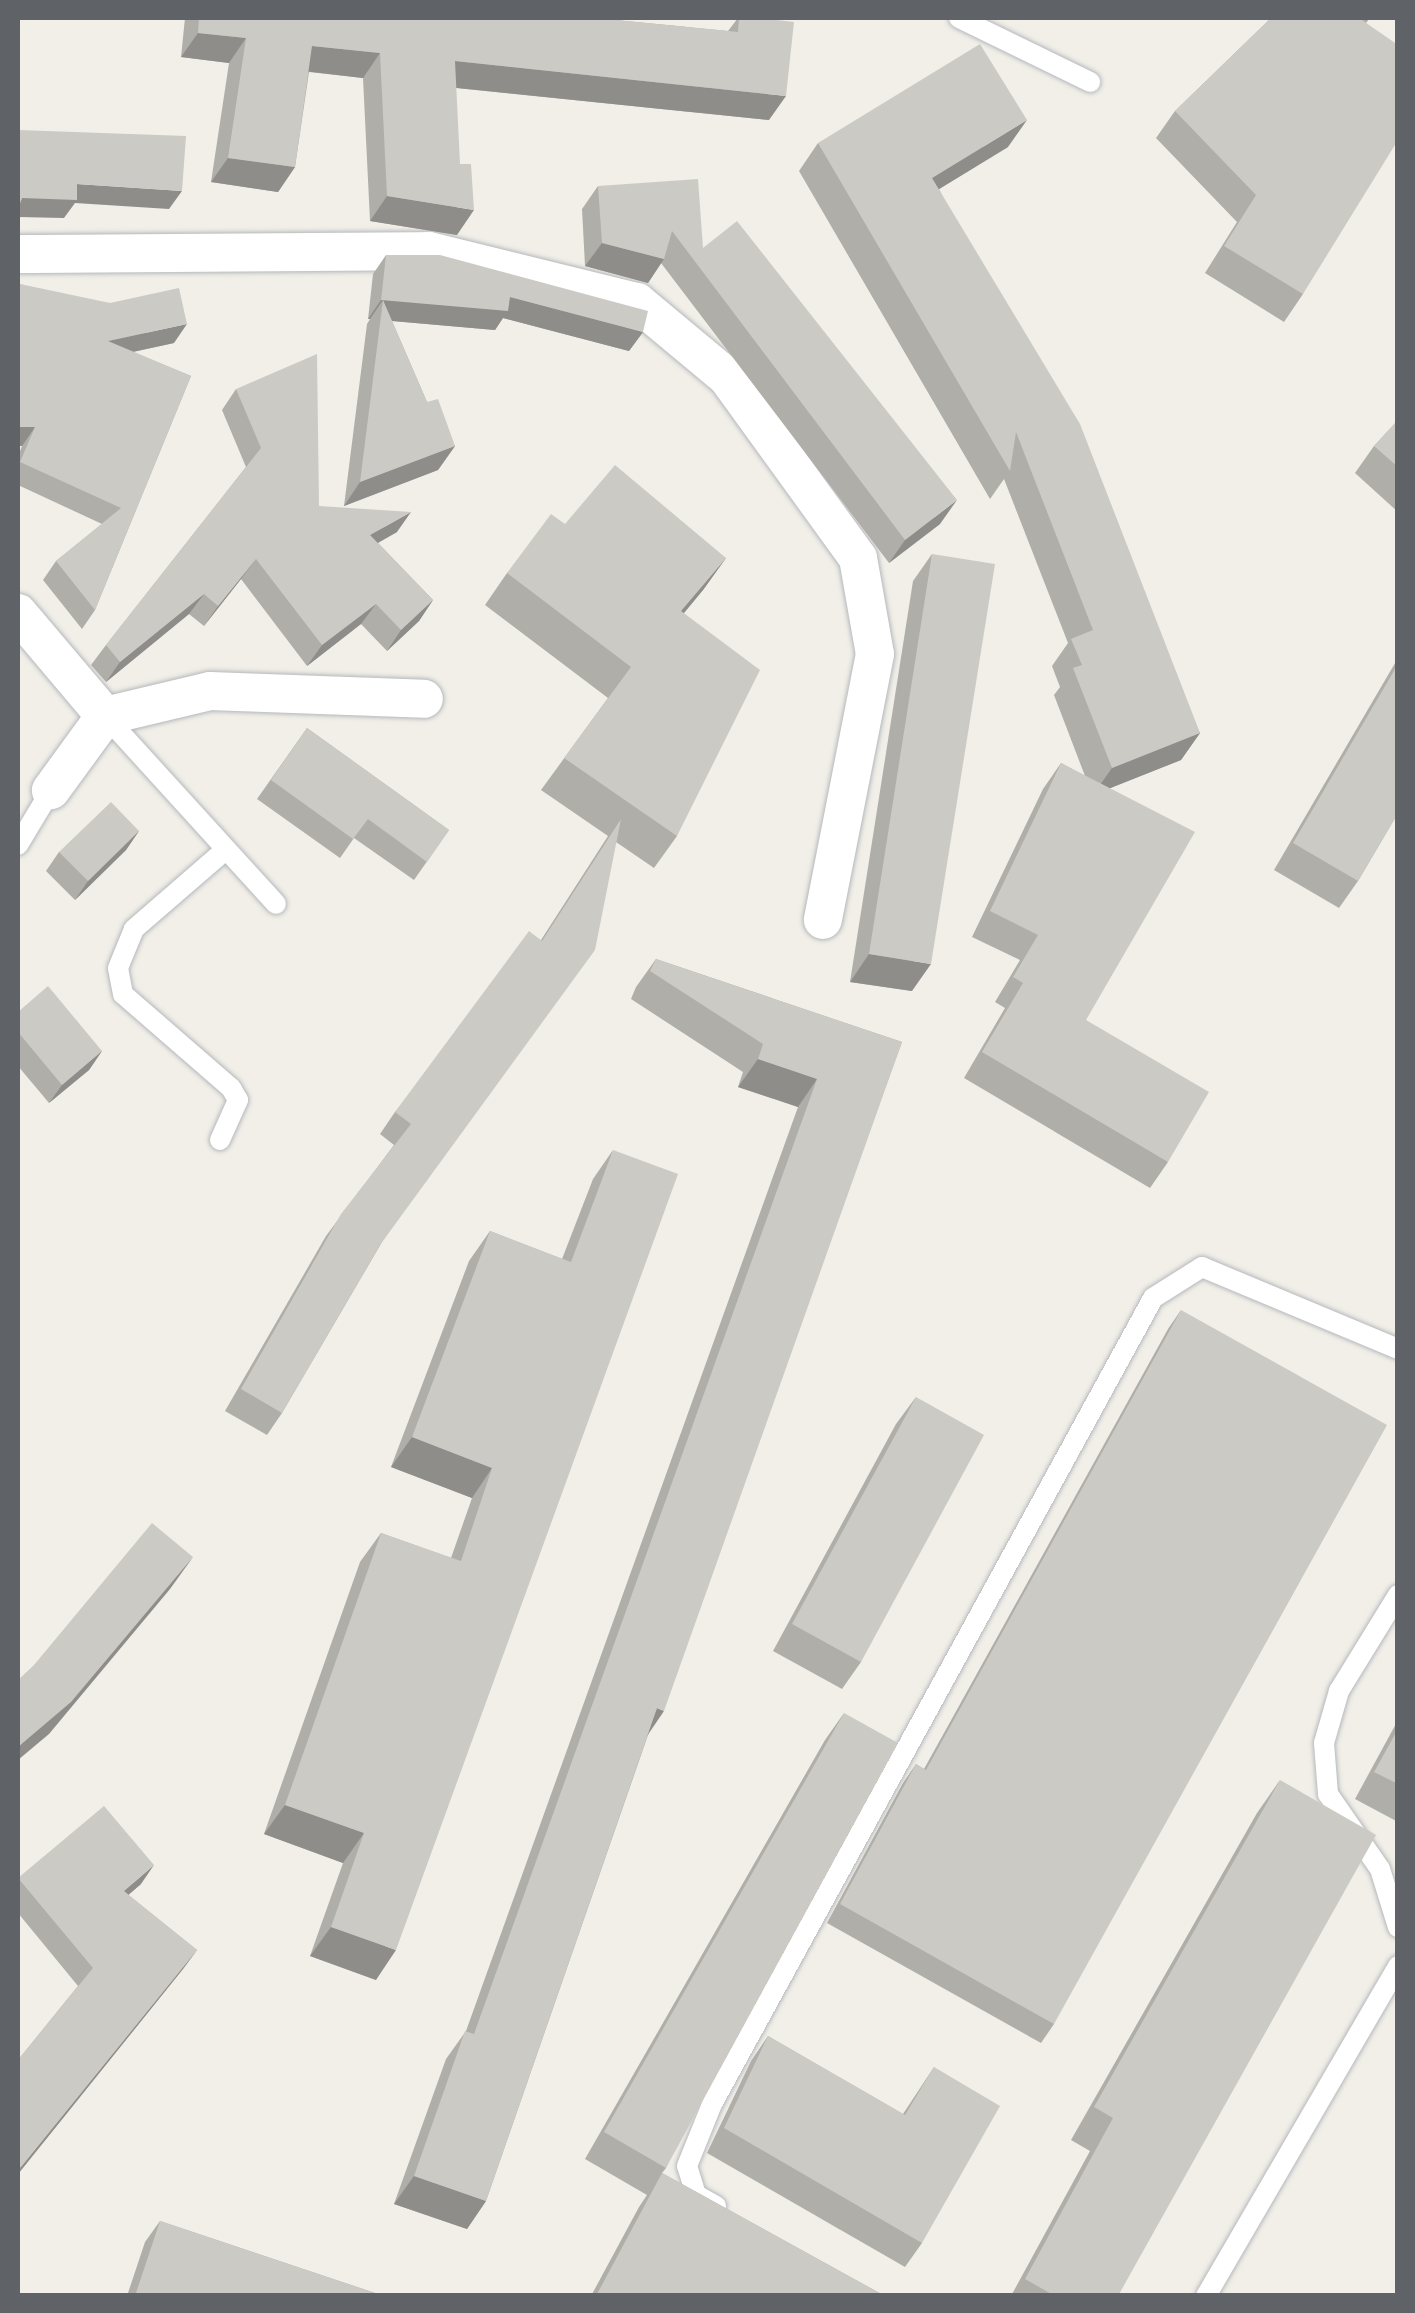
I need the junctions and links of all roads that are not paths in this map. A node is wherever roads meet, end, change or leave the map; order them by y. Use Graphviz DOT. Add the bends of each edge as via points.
graph roads {
  1 [pos="958,18"];
  2 [pos="1090,82"];
  3 [pos="18,254"];
  4 [pos="18,613"];
  5 [pos="424,700"];
  6 [pos="105,716"];
  7 [pos="50,790"];
  8 [pos="18,845"];
  9 [pos="224,852"];
  10 [pos="276,904"];
  11 [pos="824,920"];
  12 [pos="220,1140"];
  13 [pos="1398,1349"];
  14 [pos="1398,1595"];
  15 [pos="1398,1927"];
  16 [pos="1398,1966"];
  17 [pos="746,2223"];
  18 [pos="1206,2296"];
  1 -- 2 [label="lane"];
  3 -- 11 [label="street" via="429,251 638,302 727,377 858,558 875,654"];
  4 -- 6 [label="street"];
  5 -- 6 [label="street" via="210,691"];
  6 -- 7 [label="street"];
  6 -- 9 [label="lane" via="157,764"];
  7 -- 8 [label="lane"];
  9 -- 10 [label="lane"];
  9 -- 12 [label="lane" via="134,929 118,968 123,994 231,1088 238,1100"];
  13 -- 17 [label="lane" via="1202,1267 1153,1298 712,2104 688,2166 696,2195"];
  14 -- 15 [label="lane" via="1340,1691 1324,1743 1328,1794 1380,1870"];
  16 -- 18 [label="lane"];
}
